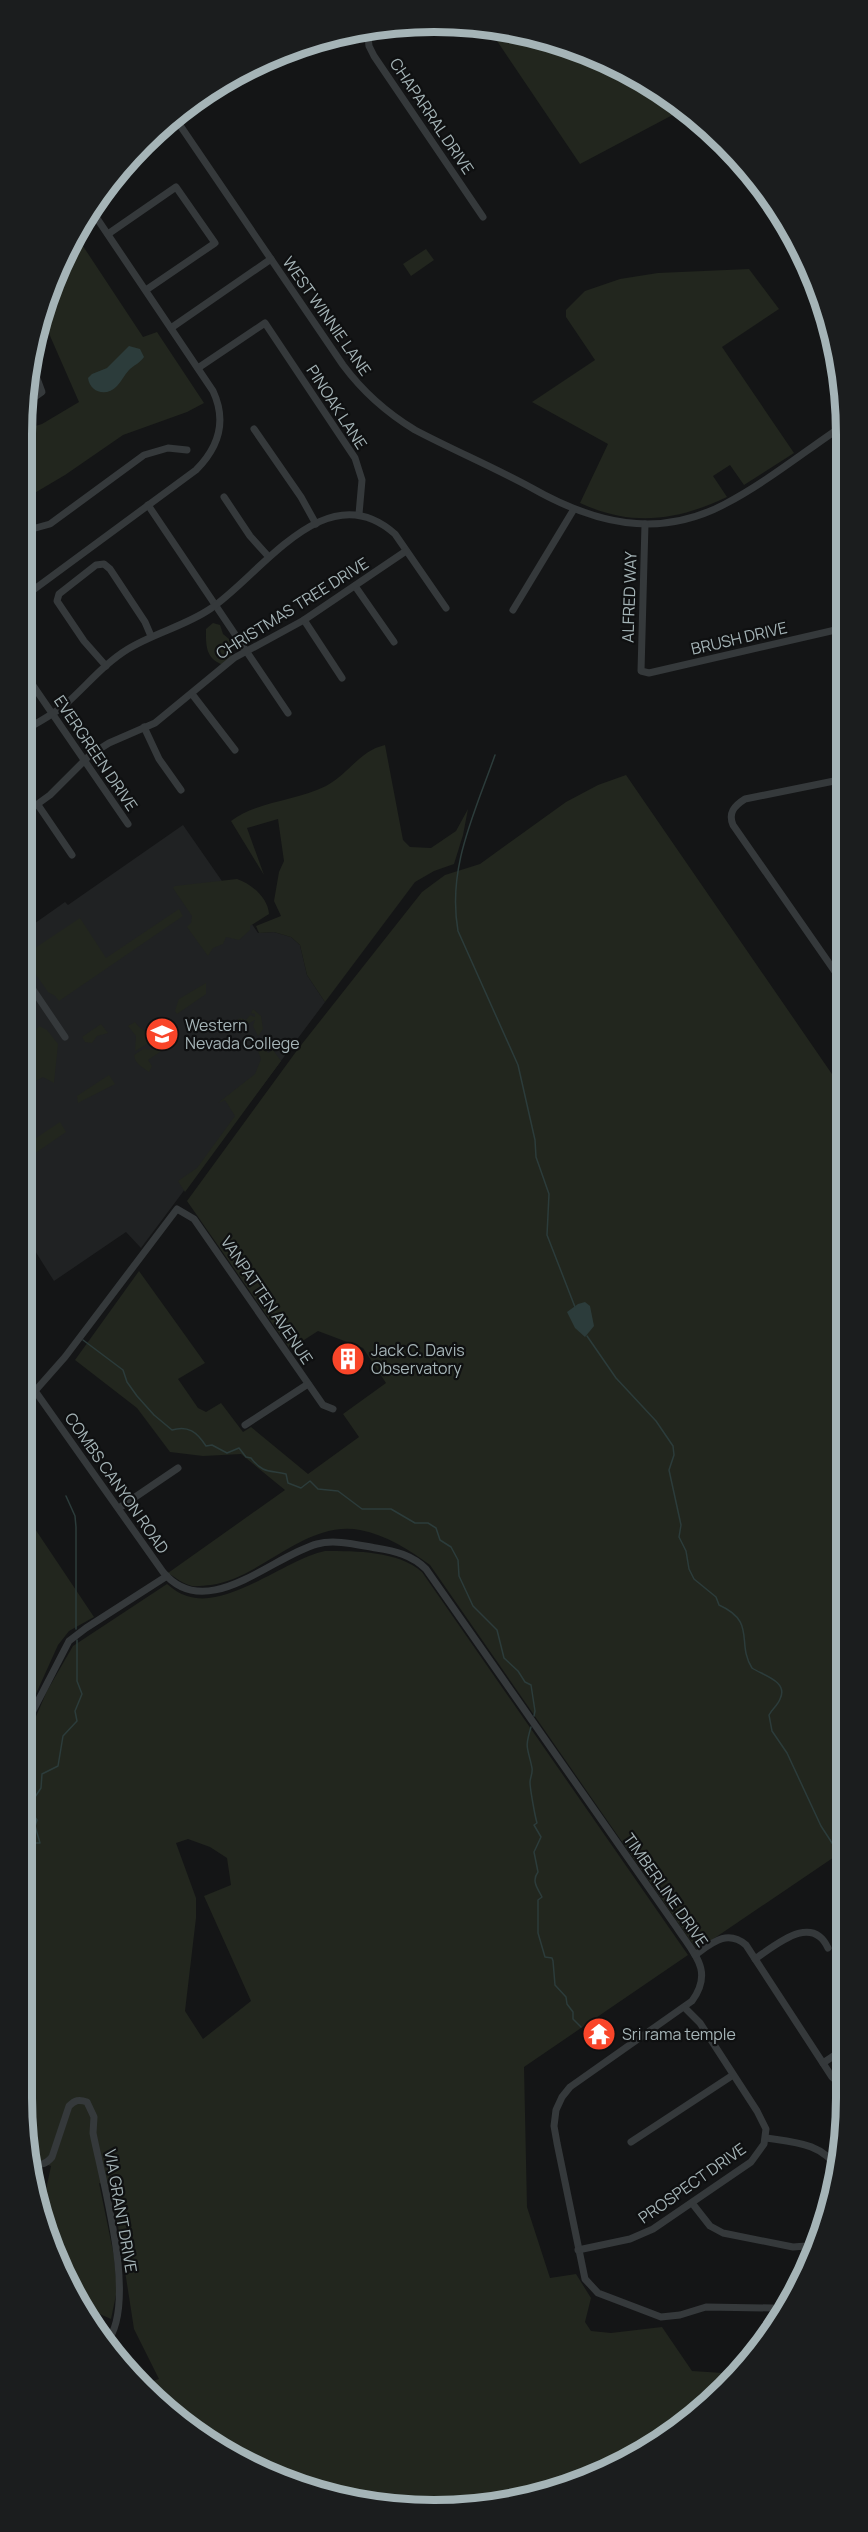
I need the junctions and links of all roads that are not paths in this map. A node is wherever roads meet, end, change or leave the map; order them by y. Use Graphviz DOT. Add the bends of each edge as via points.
graph roads {
  1 [pos="368,37"];
  2 [pos="178,124"];
  3 [pos="95,216"];
  4 [pos="483,217"];
  5 [pos="108,234"];
  6 [pos="271,259"];
  7 [pos="146,290"];
  8 [pos="171,328"];
  9 [pos="198,368"];
  10 [pos="36,375"];
  11 [pos="33,397"];
  12 [pos="254,429"];
  13 [pos="836,431"];
  14 [pos="187,450"];
  15 [pos="224,497"];
  16 [pos="148,505"];
  17 [pos="574,509"];
  18 [pos="359,514"];
  19 [pos="316,524"];
  20 [pos="645,524"];
  21 [pos="32,529"];
  22 [pos="406,551"];
  23 [pos="268,556"];
  24 [pos="355,586"];
  25 [pos="32,591"];
  26 [pos="216,605"];
  27 [pos="446,608"];
  28 [pos="513,610"];
  29 [pos="304,620"];
  30 [pos="836,630"];
  31 [pos="151,636"];
  32 [pos="394,642"];
  33 [pos="247,650"];
  34 [pos="106,666"];
  35 [pos="641,671"];
  36 [pos="342,678"];
  37 [pos="32,684"];
  38 [pos="192,694"];
  39 [pos="288,713"];
  40 [pos="52,714"];
  41 [pos="32,726"];
  42 [pos="144,728"];
  43 [pos="235,750"];
  44 [pos="83,760"];
  45 [pos="836,781"];
  46 [pos="181,790"];
  47 [pos="38,805"];
  48 [pos="32,809"];
  49 [pos="128,824"];
  50 [pos="72,855"];
  51 [pos="836,975"];
  52 [pos="32,988"];
  53 [pos="65,1037"];
  54 [pos="308,1384"];
  55 [pos="32,1386"];
  56 [pos="35,1390"];
  57 [pos="32,1392"];
  58 [pos="333,1409"];
  59 [pos="245,1425"];
  60 [pos="178,1468"];
  61 [pos="119,1508"];
  62 [pos="167,1576"];
  63 [pos="32,1713"];
  64 [pos="828,1948"];
  65 [pos="695,1955"];
  66 [pos="755,1959"];
  67 [pos="685,2008"];
  68 [pos="836,2054"];
  69 [pos="823,2063"];
  70 [pos="733,2075"];
  71 [pos="836,2081"];
  72 [pos="766,2138"];
  73 [pos="631,2142"];
  74 [pos="831,2162"];
  75 [pos="37,2164"];
  76 [pos="692,2203"];
  77 [pos="809,2245"];
  78 [pos="578,2250"];
  79 [pos="777,2309"];
  80 [pos="110,2337"];
  1 -- 4 [label="street, CHAPARRAL DRIVE" via="374,56"];
  2 -- 6 [label="street, WEST WINNIE LANE"];
  3 -- 5 [label="street"];
  5 -- 7 [label="street"];
  5 -- 7 [label="street" via="176,187 215,243"];
  6 -- 8 [label="street"];
  6 -- 17 [label="street, WEST WINNIE LANE" via="343,365 375,401 423,434"];
  7 -- 8 [label="street"];
  8 -- 9 [label="street"];
  9 -- 16 [label="street" via="217,400 219,437 209,457 196,470"];
  9 -- 18 [label="street, PINOAK LANE" via="265,323 355,459 362,480"];
  10 -- 11 [label="street" via="42,393"];
  12 -- 19 [label="street"];
  13 -- 20 [label="street, WEST WINNIE LANE" via="726,504 685,519"];
  14 -- 21 [label="street" via="168,448 144,455 50,524"];
  15 -- 23 [label="street"];
  16 -- 25 [label="street"];
  16 -- 26 [label="street"];
  17 -- 20 [label="street, WEST WINNIE LANE" via="614,522"];
  17 -- 28 [label="street"];
  18 -- 19 [label="street" via="335,516"];
  18 -- 22 [label="street" via="386,526"];
  19 -- 23 [label="street"];
  20 -- 35 [label="street, ALFRED WAY"];
  22 -- 24 [label="street, CHRISTMAS TREE DRIVE"];
  22 -- 27 [label="street"];
  23 -- 26 [label="street"];
  24 -- 29 [label="street, CHRISTMAS TREE DRIVE"];
  24 -- 32 [label="street"];
  26 -- 31 [label="street"];
  26 -- 33 [label="street"];
  29 -- 33 [label="street, CHRISTMAS TREE DRIVE"];
  29 -- 36 [label="street"];
  30 -- 35 [label="street, BRUSH DRIVE" via="649,673"];
  31 -- 34 [label="street"];
  31 -- 34 [label="street" via="110,569 104,564 96,565 59,594 57,601"];
  33 -- 38 [label="street, CHRISTMAS TREE DRIVE"];
  33 -- 39 [label="street"];
  34 -- 40 [label="street"];
  37 -- 40 [label="street, EVERGREEN DRIVE"];
  38 -- 42 [label="street, CHRISTMAS TREE DRIVE"];
  38 -- 43 [label="street"];
  40 -- 41 [label="street"];
  40 -- 44 [label="street, EVERGREEN DRIVE"];
  42 -- 44 [label="street, CHRISTMAS TREE DRIVE" via="108,743"];
  42 -- 46 [label="street" via="159,759"];
  44 -- 47 [label="street, CHRISTMAS TREE DRIVE"];
  44 -- 49 [label="street, EVERGREEN DRIVE"];
  45 -- 51 [label="street" via="745,799 731,812 733,825"];
  47 -- 48 [label="street, CHRISTMAS TREE DRIVE"];
  47 -- 50 [label="street"];
  52 -- 53 [label="street"];
  54 -- 56 [label="street, VANPATTEN AVENUE" via="204,1233 194,1220 177,1209 65,1358"];
  54 -- 58 [label="street, VANPATTEN AVENUE" via="323,1405"];
  54 -- 59 [label="street"];
  55 -- 56 [label="street, COMBS CANYON ROAD"];
  56 -- 57 [label="street"];
  56 -- 61 [label="street, COMBS CANYON ROAD"];
  60 -- 61 [label="street"];
  61 -- 62 [label="street, COMBS CANYON ROAD"];
  62 -- 63 [label="street, COMBS CANYON ROAD" via="69,1641"];
  62 -- 65 [label="street, TIMBERLINE DRIVE" via="191,1591 211,1590 248,1580 301,1550 325,1542 383,1549 418,1561"];
  64 -- 66 [label="street" via="819,1936 804,1931"];
  65 -- 66 [label="street" via="729,1937 738,1938"];
  65 -- 67 [label="street, TIMBERLINE DRIVE" via="702,1969 702,1984"];
  66 -- 69 [label="street"];
  67 -- 70 [label="street, PROSPECT DRIVE" via="700,2023"];
  67 -- 78 [label="street, TIMBERLINE DRIVE" via="578,2079 556,2110 554,2126"];
  68 -- 69 [label="street"];
  69 -- 71 [label="street"];
  70 -- 72 [label="street, PROSPECT DRIVE" via="757,2111"];
  70 -- 73 [label="street"];
  72 -- 74 [label="street" via="820,2150"];
  72 -- 76 [label="street, PROSPECT DRIVE" via="751,2162"];
  75 -- 80 [label="street, VIA GRANT DRIVE" via="43,2165 52,2157 69,2106 74,2101 87,2102 94,2117 93,2133 119,2262 119,2315"];
  76 -- 77 [label="street" via="710,2226 723,2233 793,2247"];
  76 -- 78 [label="street, PROSPECT DRIVE" via="644,2234"];
  78 -- 79 [label="street, TIMBERLINE DRIVE" via="585,2279 592,2289 650,2314 668,2317 706,2307"];
}
